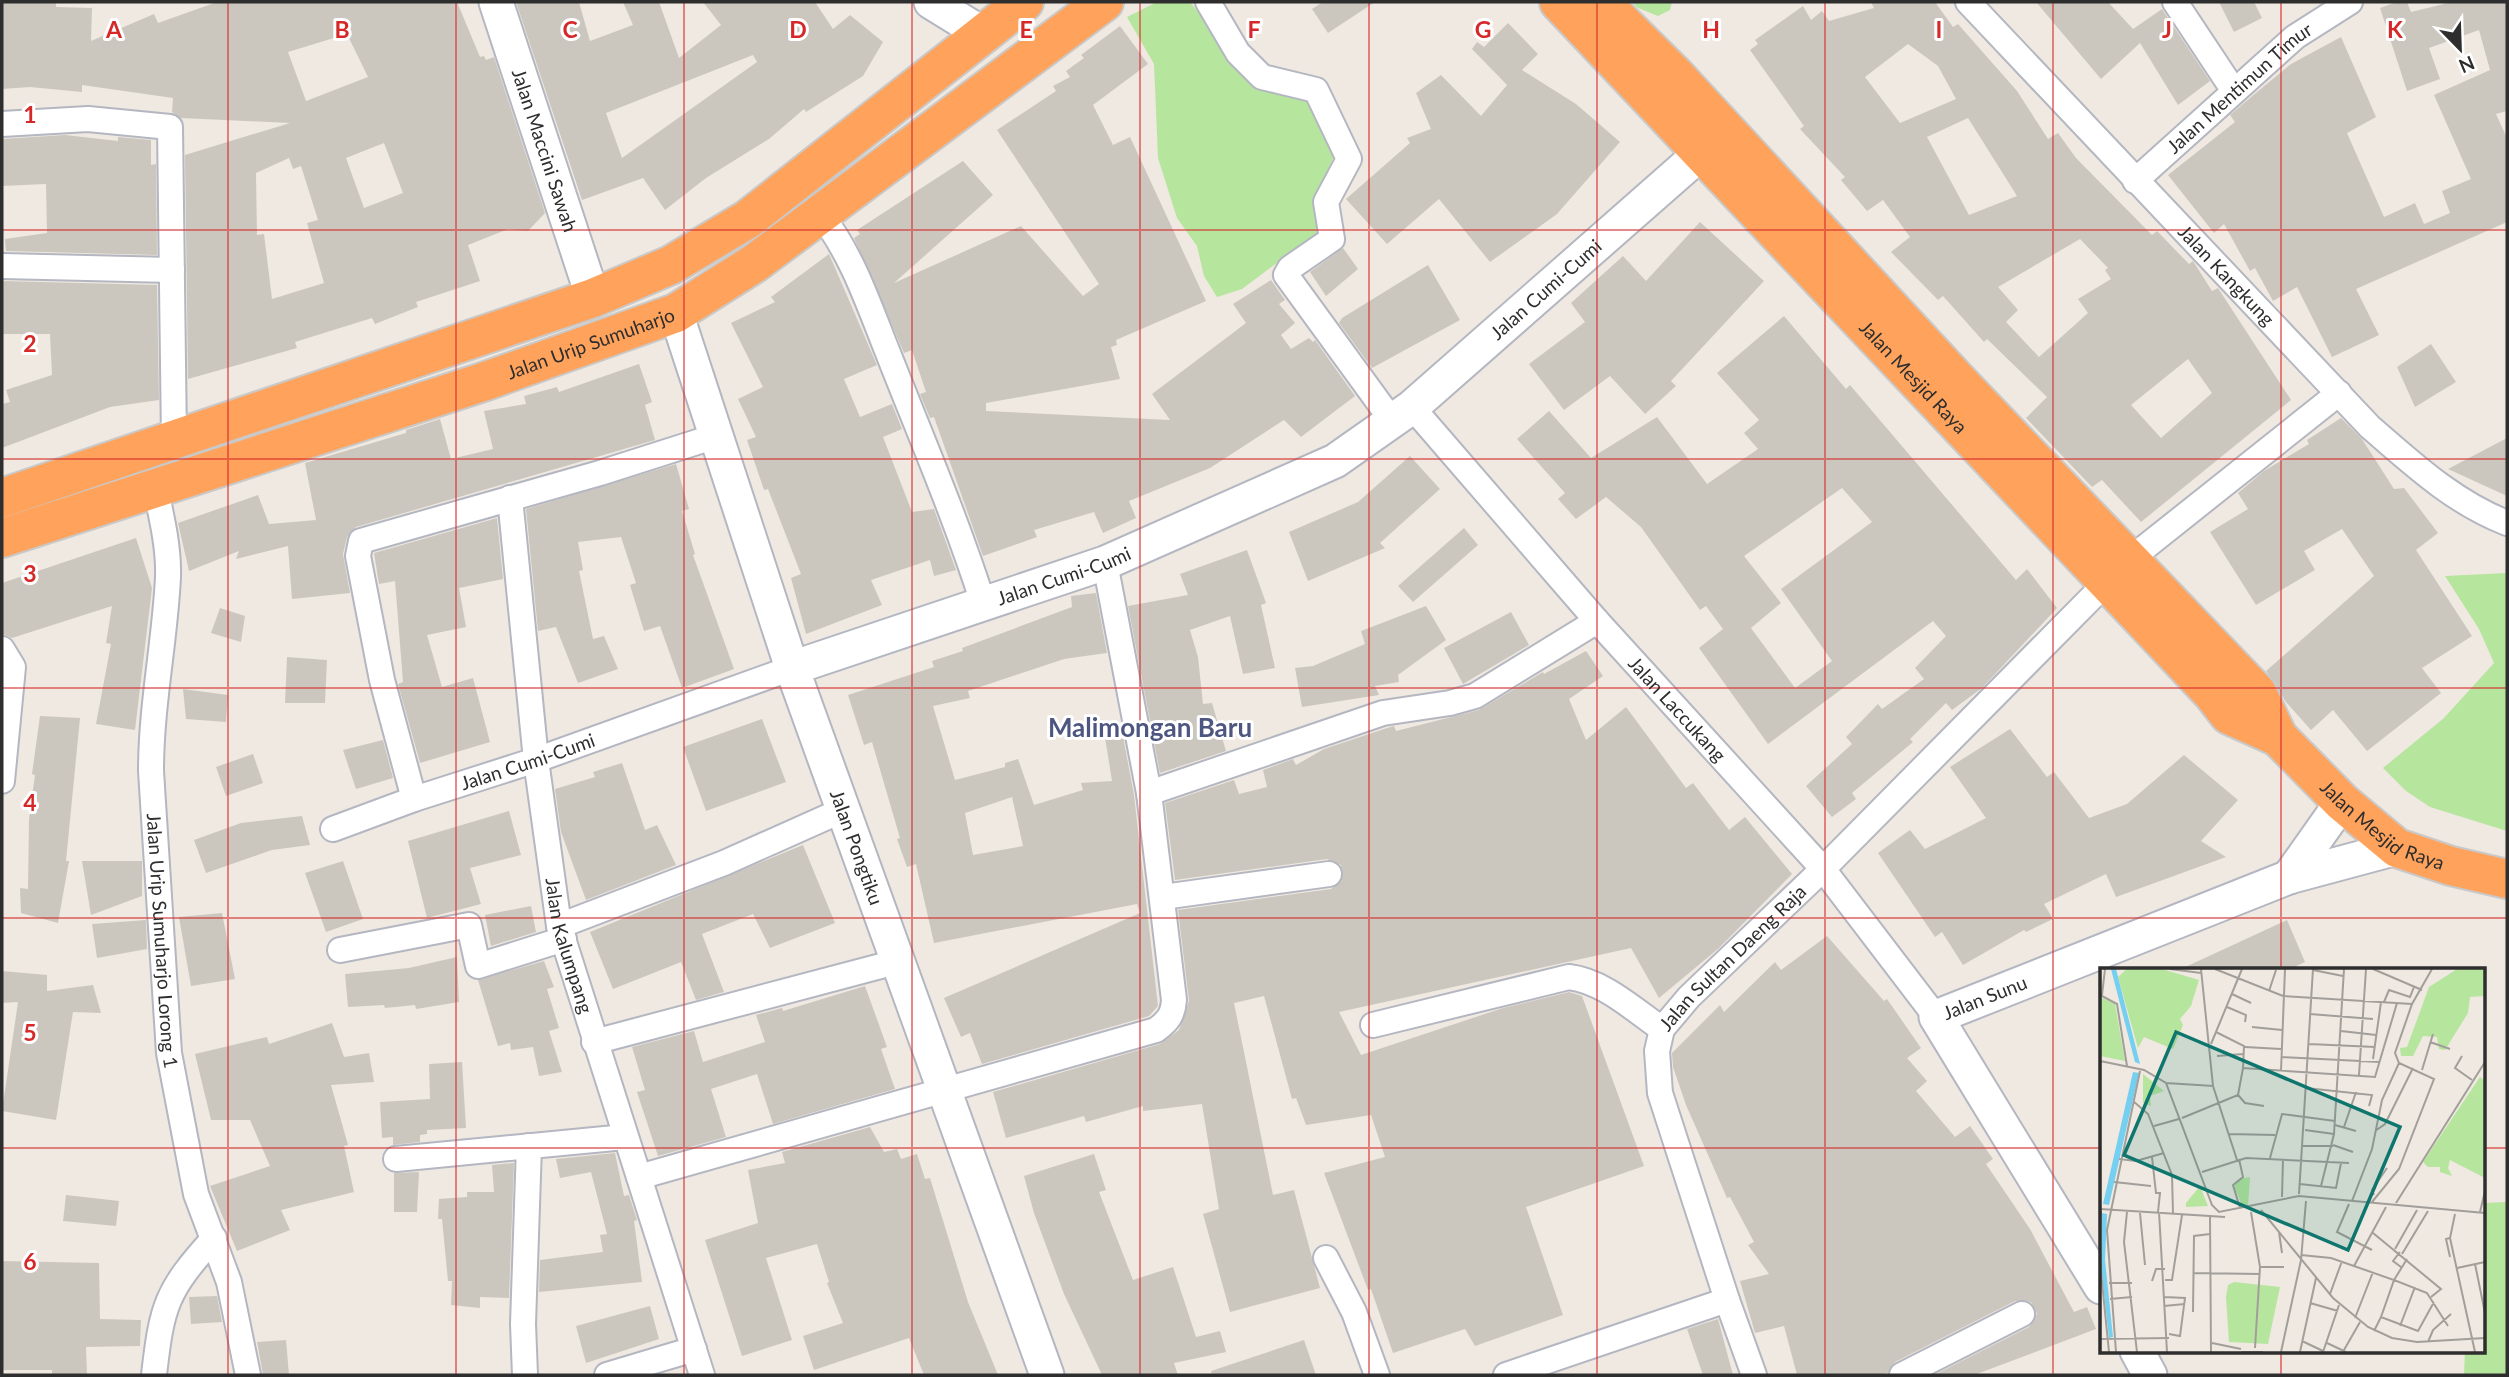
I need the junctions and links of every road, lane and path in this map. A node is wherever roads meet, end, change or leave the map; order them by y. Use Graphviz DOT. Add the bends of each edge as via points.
graph roads {
  1 [pos="496,2"];
  2 [pos="931,2"];
  3 [pos="1024,2"];
  4 [pos="1104,2"];
  5 [pos="1208,2"];
  6 [pos="1559,2"];
  7 [pos="1601,2"];
  8 [pos="1968,2"];
  9 [pos="2175,2"];
  10 [pos="2350,2"];
  11 [pos="983,34"];
  12 [pos="2234,91"];
  13 [pos="2,124"];
  14 [pos="1702,153"];
  15 [pos="2135,181"];
  16 [pos="1777,208"];
  17 [pos="821,215"];
  18 [pos="2,266"];
  19 [pos="172,270"];
  20 [pos="593,298"];
  21 [pos="676,313"];
  22 [pos="2339,393"];
  23 [pos="1403,414"];
  24 [pos="716,436"];
  25 [pos="174,441"];
  26 [pos="155,486"];
  27 [pos="2,498"];
  28 [pos="510,498"];
  29 [pos="2507,523"];
  30 [pos="2,538"];
  31 [pos="1105,563"];
  32 [pos="2118,571"];
  33 [pos="983,603"];
  34 [pos="1598,621"];
  35 [pos="2,649"];
  36 [pos="792,668"];
  37 [pos="536,761"];
  38 [pos="2,781"];
  39 [pos="1149,793"];
  40 [pos="414,799"];
  41 [pos="2342,802"];
  42 [pos="845,809"];
  43 [pos="333,829"];
  44 [pos="2398,848"];
  45 [pos="1823,869"];
  46 [pos="1329,874"];
  47 [pos="2289,877"];
  48 [pos="2507,879"];
  49 [pos="1163,897"];
  50 [pos="561,932"];
  51 [pos="340,950"];
  52 [pos="896,962"];
  53 [pos="1936,1017"];
  54 [pos="1373,1025"];
  55 [pos="1662,1029"];
  56 [pos="594,1042"];
  57 [pos="943,1092"];
  58 [pos="625,1137"];
  59 [pos="529,1146"];
  60 [pos="396,1159"];
  61 [pos="639,1177"];
  62 [pos="214,1238"];
  63 [pos="1326,1258"];
  64 [pos="2100,1285"];
  65 [pos="1727,1300"];
  66 [pos="2022,1314"];
  67 [pos="694,1349"];
  68 [pos="2130,1352"];
  69 [pos="2138,1352"];
  70 [pos="1038,1373"];
  71 [pos="153,1375"];
  72 [pos="248,1375"];
  73 [pos="525,1375"];
  74 [pos="607,1375"];
  75 [pos="702,1375"];
  76 [pos="1377,1375"];
  77 [pos="1506,1375"];
  78 [pos="1754,1375"];
  79 [pos="1902,1375"];
  80 [pos="2129,1375"];
  81 [pos="2150,1375"];
  1 -- 20 [label="street, Jalan Maccini Sawah"];
  2 -- 11 [label="street"];
  3 -- 11 [label="highway"];
  4 -- 17 [label="highway, Jalan Urip Sumuharjo"];
  5 -- 23 [label="street, Jalan Laccukang" via="1238,53 1262,77 1316,90 1347,153 1348,165 1326,202 1332,239 1286,275"];
  6 -- 14 [label="highway, Jalan Mesjid Raya"];
  7 -- 16 [label="highway, Jalan Mesjid Raya" via="1675,75"];
  8 -- 15 [label="street, Jalan Kangkung"];
  9 -- 12 [label="street"];
  10 -- 12 [label="street, Jalan Mentimun Timur" via="2295,37"];
  11 -- 20 [label="highway" via="748,219 671,265"];
  12 -- 15 [label="street, Jalan Mentimun Timur"];
  13 -- 19 [label="street" via="89,120 170,127"];
  14 -- 16 [label="highway, Jalan Mesjid Raya"];
  14 -- 23 [label="street, Jalan Cumi-Cumi"];
  15 -- 22 [label="street, Jalan Kangkung"];
  16 -- 32 [label="highway, Jalan Mesjid Raya"];
  17 -- 21 [label="highway, Jalan Urip Sumuharjo"];
  17 -- 33 [label="street" via="837,235 874,316 954,514"];
  18 -- 19 [label="street"];
  19 -- 25 [label="street"];
  20 -- 25 [label="highway"];
  21 -- 24 [label="street, Jalan Pongtiku"];
  21 -- 26 [label="highway, Jalan Urip Sumuharjo" via="483,382"];
  22 -- 29 [label="street, Jalan Kangkung" via="2370,427 2441,487"];
  22 -- 32 [label="street, Jalan Sultan Daeng Raja"];
  23 -- 31 [label="street, Jalan Cumi-Cumi" via="1335,461"];
  23 -- 34 [label="street, Jalan Laccukang"];
  24 -- 28 [label="street"];
  24 -- 36 [label="street, Jalan Pongtiku"];
  25 -- 27 [label="highway"];
  26 -- 30 [label="highway, Jalan Urip Sumuharjo"];
  26 -- 62 [label="street, Jalan Urip Sumuharjo Lorong 1" via="168,577 150,771 163,989 169,1053 196,1194"];
  28 -- 37 [label="street, Jalan Kalumpang"];
  28 -- 40 [label="street" via="361,541 358,556 382,680"];
  31 -- 33 [label="street, Jalan Cumi-Cumi"];
  31 -- 39 [label="street"];
  32 -- 41 [label="highway, Jalan Mesjid Raya" via="2229,715 2278,737"];
  32 -- 45 [label="street, Jalan Sultan Daeng Raja"];
  33 -- 36 [label="street, Jalan Cumi-Cumi"];
  34 -- 39 [label="street" via="1475,696 1383,713"];
  34 -- 45 [label="street, Jalan Laccukang"];
  35 -- 38 [label="street" via="13,667"];
  36 -- 37 [label="street, Jalan Cumi-Cumi"];
  36 -- 42 [label="street, Jalan Pongtiku"];
  37 -- 40 [label="street, Jalan Cumi-Cumi"];
  37 -- 50 [label="street, Jalan Kalumpang"];
  39 -- 49 [label="street"];
  40 -- 43 [label="street, Jalan Cumi-Cumi"];
  41 -- 44 [label="highway, Jalan Mesjid Raya"];
  41 -- 47 [label="street"];
  42 -- 50 [label="street"];
  42 -- 52 [label="street, Jalan Pongtiku"];
  44 -- 47 [label="street, Jalan Sunu"];
  44 -- 48 [label="highway, Jalan Mesjid Raya"];
  45 -- 53 [label="street, Jalan Laccukang"];
  45 -- 55 [label="street, Jalan Sultan Daeng Raja" via="1689,997"];
  46 -- 49 [label="street"];
  47 -- 53 [label="street, Jalan Sunu"];
  49 -- 57 [label="street" via="1174,1000 1167,1022 1156,1030"];
  50 -- 51 [label="street" via="478,965 469,925"];
  50 -- 56 [label="street, Jalan Kalumpang"];
  52 -- 56 [label="street"];
  52 -- 57 [label="street, Jalan Pongtiku"];
  53 -- 64 [label="street, Jalan Sunu"];
  54 -- 55 [label="street" via="1569,977 1598,986"];
  55 -- 65 [label="street, Jalan Sultan Daeng Raja" via="1657,1051 1660,1093"];
  56 -- 58 [label="street, Jalan Kalumpang"];
  57 -- 61 [label="street"];
  57 -- 70 [label="street, Jalan Pongtiku"];
  58 -- 59 [label="street"];
  58 -- 61 [label="street, Jalan Kalumpang"];
  59 -- 60 [label="street"];
  59 -- 73 [label="street"];
  61 -- 67 [label="street, Jalan Kalumpang"];
  62 -- 71 [label="street" via="170,1293 162,1314"];
  62 -- 72 [label="street, Jalan Urip Sumuharjo Lorong 1" via="229,1282"];
  63 -- 76 [label="street" via="1354,1312"];
  65 -- 77 [label="street"];
  65 -- 78 [label="street, Jalan Sultan Daeng Raja"];
  66 -- 79 [label="street"];
  67 -- 74 [label="street"];
  67 -- 75 [label="street, Jalan Kalumpang"];
  68 -- 80 [label="street"];
  69 -- 81 [label="street"];
}
